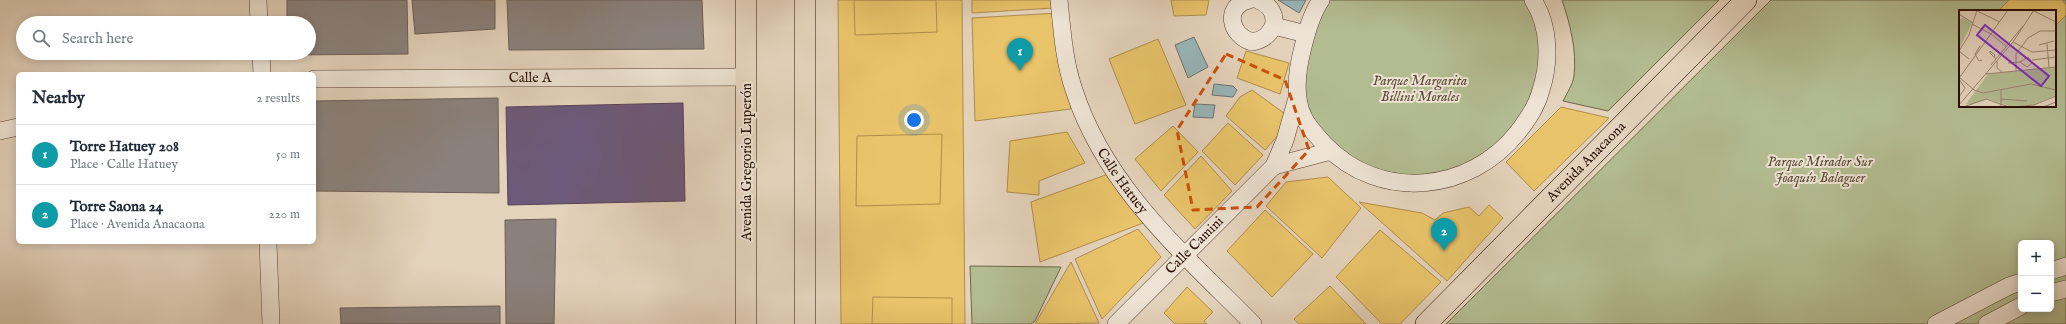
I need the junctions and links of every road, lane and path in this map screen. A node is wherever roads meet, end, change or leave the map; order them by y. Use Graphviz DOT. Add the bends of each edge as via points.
graph roads {
  1 [pos="258,0"];
  2 [pos="746,0"];
  3 [pos="805,0"];
  4 [pos="1059,0"];
  5 [pos="1249,0"];
  6 [pos="1258,0"];
  7 [pos="1321,0"];
  8 [pos="1533,0"];
  9 [pos="1746,0"];
  10 [pos="259,16"];
  11 [pos="1274,26"];
  12 [pos="1306,34"];
  13 [pos="261,60"];
  14 [pos="262,72"];
  15 [pos="747,77"];
  16 [pos="316,79"];
  17 [pos="1298,96"];
  18 [pos="16,127"];
  19 [pos="0,131"];
  20 [pos="1331,151"];
  21 [pos="1274,166"];
  22 [pos="268,244"];
  23 [pos="1185,256"];
  24 [pos="2066,266"];
  25 [pos="2054,270"];
  26 [pos="2018,283"];
  27 [pos="2066,289"];
  28 [pos="2054,292"];
  29 [pos="2018,308"];
  30 [pos="271,324"];
  31 [pos="746,324"];
  32 [pos="804,324"];
  33 [pos="1116,324"];
  34 [pos="1253,324"];
  35 [pos="1426,324"];
  36 [pos="1936,324"];
  37 [pos="1987,324"];
  1 -- 10 [label="street"];
  2 -- 15 [label="main road, Avenida Gregorio Luperón"];
  3 -- 32 [label="main road"];
  4 -- 23 [label="street, Calle Hatuey" via="1069,75 1083,114 1112,170 1141,210"];
  5 -- 11 [label="street" via="1240,4 1233,16 1232,23 1239,36 1252,42 1259,41 1266,37"];
  6 -- 11 [label="street" via="1270,7"];
  7 -- 12 [label="street"];
  8 -- 20 [label="street" via="1544,27 1548,53 1538,100 1527,120 1505,148 1485,164 1438,181 1413,184 1386,181 1366,174 1344,162"];
  9 -- 35 [label="main road, Avenida Anacaona"];
  11 -- 12 [label="street"];
  12 -- 17 [label="street" via="1298,67"];
  13 -- 14 [label="street"];
  15 -- 16 [label="street, Calle A"];
  15 -- 31 [label="main road, Avenida Gregorio Luperón"];
  17 -- 20 [label="street" via="1303,116"];
  17 -- 21 [label="street, Calle Camini"];
  18 -- 19 [label="street"];
  20 -- 21 [label="street"];
  21 -- 23 [label="street, Calle Camini"];
  22 -- 30 [label="street"];
  23 -- 33 [label="street, Calle Camini"];
  23 -- 34 [label="street, Calle Hatuey"];
  24 -- 25 [label="street"];
  26 -- 36 [label="street"];
  27 -- 28 [label="street"];
  29 -- 37 [label="street"];
}
